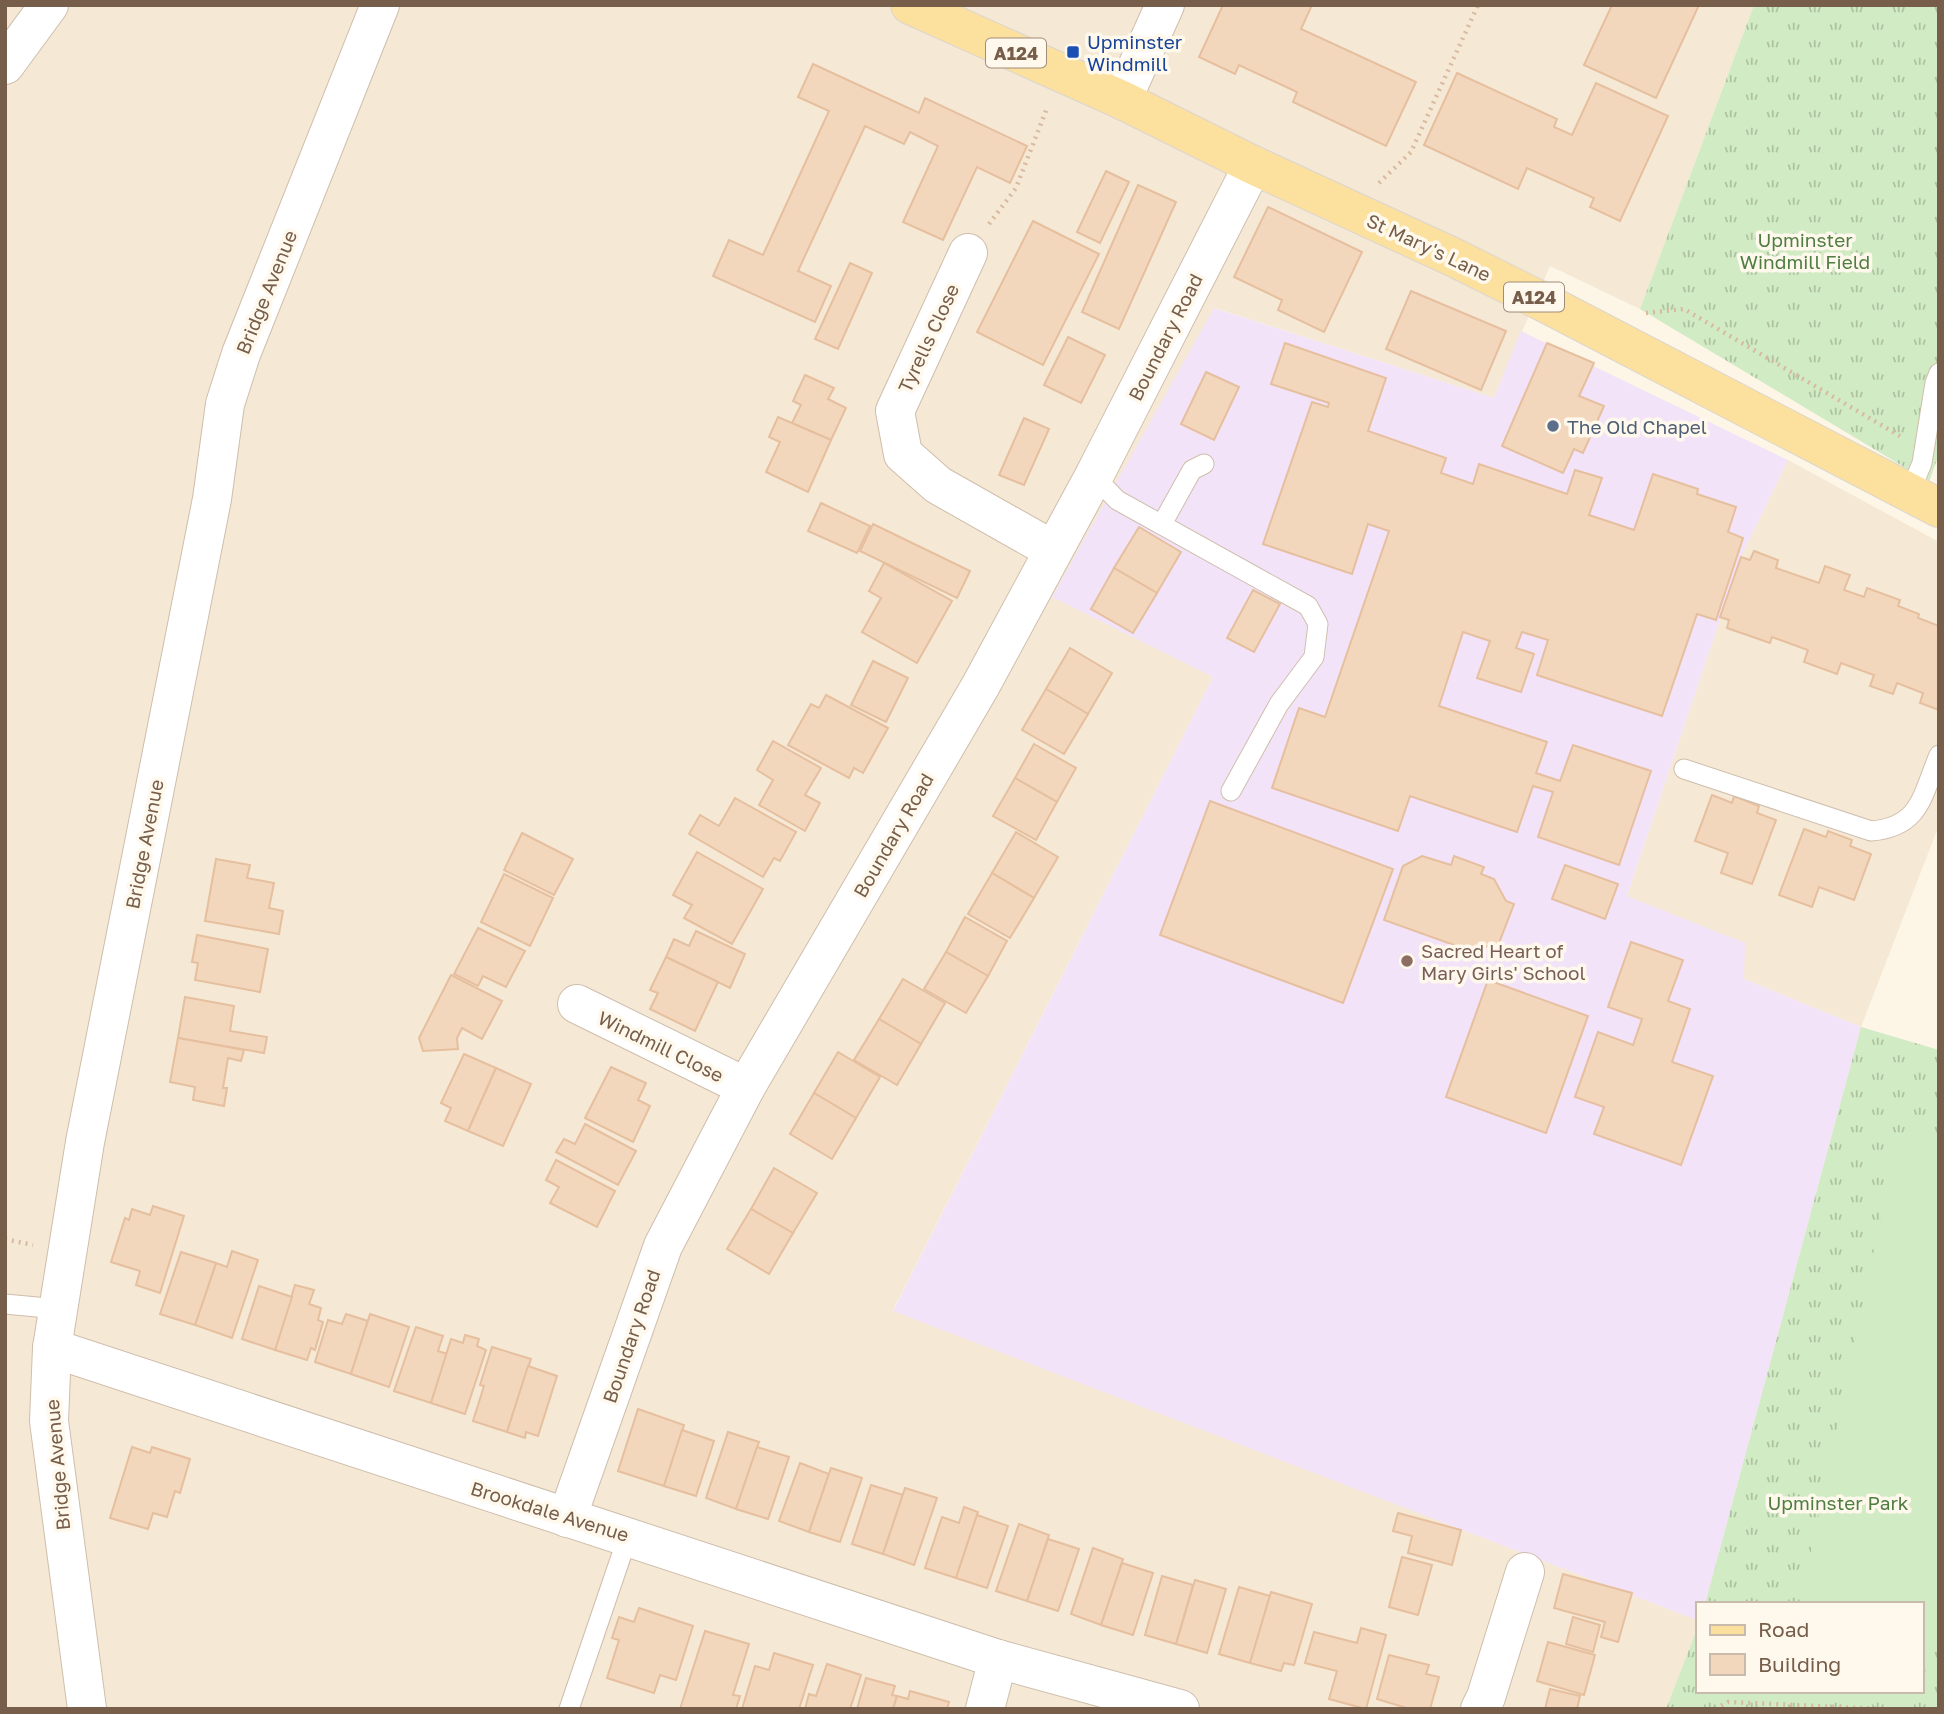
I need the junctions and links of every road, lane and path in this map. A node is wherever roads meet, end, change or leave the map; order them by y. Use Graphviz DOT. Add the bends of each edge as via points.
graph roads {
  1 [pos="49,5"];
  2 [pos="380,5"];
  3 [pos="910,5"];
  4 [pos="1165,5"];
  5 [pos="1478,5"];
  6 [pos="5,65"];
  7 [pos="1059,73"];
  8 [pos="1122,100"];
  9 [pos="1253,165"];
  10 [pos="1351,211"];
  11 [pos="968,253"];
  12 [pos="1621,343"];
  13 [pos="1939,373"];
  14 [pos="1924,451"];
  15 [pos="1204,464"];
  16 [pos="1094,476"];
  17 [pos="1924,500"];
  18 [pos="1162,524"];
  19 [pos="1053,550"];
  20 [pos="1939,755"];
  21 [pos="1684,769"];
  22 [pos="1231,791"];
  23 [pos="577,1004"];
  24 [pos="746,1087"];
  25 [pos="5,1304"];
  26 [pos="58,1309"];
  27 [pos="52,1348"];
  28 [pos="567,1518"];
  29 [pos="628,1536"];
  30 [pos="1525,1572"];
  31 [pos="998,1659"];
  32 [pos="87,1709"];
  33 [pos="569,1709"];
  34 [pos="985,1709"];
  35 [pos="1180,1709"];
  36 [pos="1480,1709"];
  37 [pos="1715,1709"];
  38 [pos="1883,1709"];
  1 -- 6 [label="street"];
  2 -- 26 [label="street, Bridge Avenue" via="225,404 212,499 85,1142"];
  3 -- 7 [label="main road, St Mary's Lane / A124"];
  4 -- 8 [label="street"];
  5 -- 10 [label="path" via="1411,152"];
  7 -- 8 [label="main road, St Mary's Lane / A124"];
  7 -- 11 [label="path" via="1016,188"];
  8 -- 9 [label="main road, St Mary's Lane / A124"];
  9 -- 10 [label="main road, St Mary's Lane / A124"];
  9 -- 16 [label="street, Boundary Road"];
  10 -- 12 [label="main road, St Mary's Lane / A124"];
  11 -- 19 [label="street, Tyrells Close" via="895,411 903,454 939,485"];
  12 -- 14 [label="path" via="1637,313 1684,309"];
  12 -- 17 [label="main road, St Mary's Lane / A124"];
  13 -- 14 [label="lane"];
  14 -- 17 [label="lane"];
  15 -- 18 [label="lane" via="1192,470"];
  16 -- 18 [label="lane" via="1117,500"];
  16 -- 19 [label="street, Boundary Road"];
  18 -- 22 [label="lane" via="1308,607 1318,624 1314,657 1279,704"];
  19 -- 24 [label="street, Boundary Road" via="981,685"];
  20 -- 21 [label="lane" via="1916,811 1890,829 1871,831"];
  23 -- 24 [label="street, Windmill Close"];
  24 -- 28 [label="street, Boundary Road" via="663,1247"];
  25 -- 26 [label="lane"];
  26 -- 27 [label="street, Bridge Avenue"];
  27 -- 28 [label="street, Brookdale Avenue"];
  27 -- 32 [label="street, Bridge Avenue" via="49,1421"];
  28 -- 29 [label="street, Brookdale Avenue"];
  29 -- 31 [label="street, Brookdale Avenue"];
  29 -- 33 [label="lane"];
  30 -- 36 [label="street"];
  31 -- 34 [label="street"];
  31 -- 35 [label="street, Brookdale Avenue"];
  37 -- 38 [label="path" via="1728,1702"];
}
